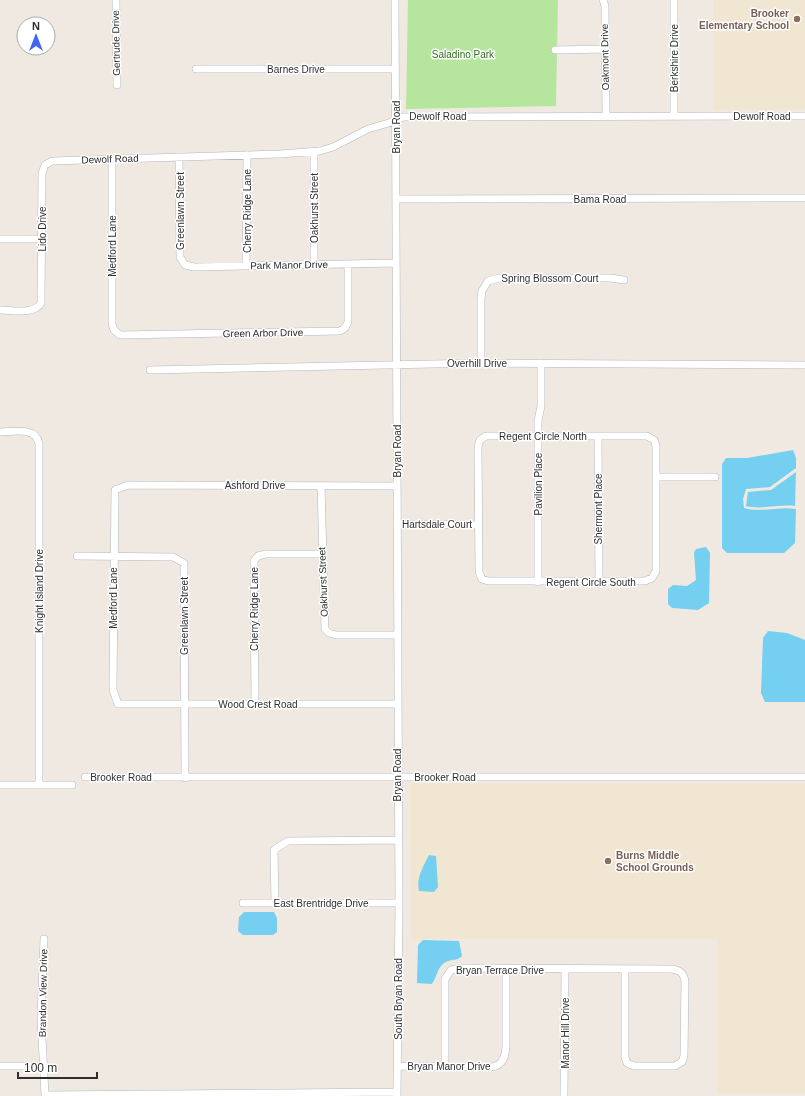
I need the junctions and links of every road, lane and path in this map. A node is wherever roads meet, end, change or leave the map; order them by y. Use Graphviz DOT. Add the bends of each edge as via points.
graph roads {
  1 [pos="116,0"];
  2 [pos="395,0"];
  3 [pos="603,0"];
  4 [pos="674,0"];
  5 [pos="606,49"];
  6 [pos="555,50"];
  7 [pos="196,69"];
  8 [pos="396,69"];
  9 [pos="117,85"];
  10 [pos="606,115"];
  11 [pos="674,116"];
  12 [pos="805,116"];
  13 [pos="396,121"];
  14 [pos="314,152"];
  15 [pos="247,155"];
  16 [pos="180,157"];
  17 [pos="112,159"];
  18 [pos="56,160"];
  19 [pos="805,198"];
  20 [pos="396,199"];
  21 [pos="0,239"];
  22 [pos="42,239"];
  23 [pos="396,263"];
  24 [pos="183,264"];
  25 [pos="348,264"];
  26 [pos="314,265"];
  27 [pos="246,266"];
  28 [pos="624,280"];
  29 [pos="0,310"];
  30 [pos="116,332"];
  31 [pos="481,363"];
  32 [pos="541,363"];
  33 [pos="397,364"];
  34 [pos="805,365"];
  35 [pos="150,370"];
  36 [pos="0,432"];
  37 [pos="538,436"];
  38 [pos="598,436"];
  39 [pos="656,476"];
  40 [pos="715,477"];
  41 [pos="321,486"];
  42 [pos="396,486"];
  43 [pos="115,490"];
  44 [pos="397,524"];
  45 [pos="478,524"];
  46 [pos="322,554"];
  47 [pos="77,556"];
  48 [pos="113,556"];
  49 [pos="538,582"];
  50 [pos="599,582"];
  51 [pos="397,635"];
  52 [pos="118,704"];
  53 [pos="184,704"];
  54 [pos="255,704"];
  55 [pos="397,704"];
  56 [pos="85,777"];
  57 [pos="398,777"];
  58 [pos="805,777"];
  59 [pos="185,778"];
  60 [pos="0,785"];
  61 [pos="40,785"];
  62 [pos="72,785"];
  63 [pos="398,840"];
  64 [pos="243,903"];
  65 [pos="275,903"];
  66 [pos="399,903"];
  67 [pos="44,939"];
  68 [pos="565,969"];
  69 [pos="625,969"];
  70 [pos="506,970"];
  71 [pos="0,1066"];
  72 [pos="44,1066"];
  73 [pos="398,1066"];
  74 [pos="445,1067"];
  75 [pos="397,1094"];
  76 [pos="45,1095"];
  77 [pos="564,1096"];
  1 -- 9 [label="street, Gertrude Drive"];
  2 -- 8 [label="street, Bryan Road"];
  3 -- 5 [label="street, Oakmont Drive"];
  4 -- 11 [label="street, Berkshire Drive"];
  5 -- 6 [label="street"];
  5 -- 10 [label="street, Oakmont Drive"];
  7 -- 8 [label="street, Barnes Drive"];
  8 -- 13 [label="street, Bryan Road"];
  10 -- 11 [label="street, Dewolf Road"];
  10 -- 13 [label="street, Dewolf Road" via="403,116"];
  11 -- 12 [label="street, Dewolf Road"];
  13 -- 14 [label="street, Dewolf Road" via="368,129 329,149"];
  13 -- 20 [label="street, Bryan Road"];
  14 -- 15 [label="street, Dewolf Road"];
  14 -- 26 [label="street, Oakhurst Street"];
  15 -- 16 [label="street, Dewolf Road"];
  15 -- 27 [label="street, Cherry Ridge Lane"];
  16 -- 17 [label="street, Dewolf Road"];
  16 -- 24 [label="street, Greenlawn Street" via="180,257"];
  17 -- 18 [label="street, Dewolf Road"];
  17 -- 30 [label="street, Medford Lane" via="112,324"];
  18 -- 22 [label="street, Lido Drive" via="48,162 43,170"];
  19 -- 20 [label="street, Bama Road"];
  20 -- 23 [label="street, Bryan Road"];
  21 -- 22 [label="street"];
  22 -- 29 [label="street, Lido Drive" via="42,299 39,306 31,310"];
  23 -- 25 [label="street, Park Manor Drive"];
  23 -- 33 [label="street, Bryan Road"];
  24 -- 27 [label="street, Park Manor Drive" via="191,267"];
  25 -- 26 [label="street, Park Manor Drive"];
  25 -- 30 [label="street, Green Arbor Drive" via="348,322 340,331 126,335"];
  26 -- 27 [label="street, Park Manor Drive"];
  28 -- 31 [label="street, Spring Blossom Court" via="499,278 488,281 481,295"];
  31 -- 32 [label="street, Overhill Drive"];
  31 -- 33 [label="street, Overhill Drive"];
  32 -- 34 [label="street, Overhill Drive"];
  32 -- 37 [label="street, Pavilion Place"];
  33 -- 35 [label="street, Overhill Drive"];
  33 -- 42 [label="street, Bryan Road"];
  36 -- 61 [label="street, Knight Island Drive" via="29,432 37,436 40,444"];
  37 -- 38 [label="street, Regent Circle North"];
  37 -- 45 [label="street, Regent Circle North" via="486,436 480,440"];
  37 -- 49 [label="street, Pavilion Place"];
  38 -- 39 [label="street, Regent Circle North" via="651,437 656,446"];
  38 -- 50 [label="street, Shermont Place"];
  39 -- 40 [label="street"];
  39 -- 50 [label="street, Regent Circle South" via="655,575 645,582"];
  41 -- 42 [label="street, Ashford Drive"];
  41 -- 43 [label="street, Ashford Drive" via="128,485"];
  41 -- 46 [label="street, Oakhurst Street"];
  42 -- 44 [label="street, Bryan Road"];
  43 -- 48 [label="street, Medford Lane"];
  44 -- 45 [label="street, Hartsdale Court"];
  44 -- 51 [label="street, Bryan Road"];
  45 -- 49 [label="street, Regent Circle South" via="479,572 482,579 488,582"];
  46 -- 51 [label="street, Oakhurst Street" via="327,631 336,635"];
  46 -- 54 [label="street, Cherry Ridge Lane" via="266,554 258,556 254,561"];
  47 -- 48 [label="street, Greenlawn Street"];
  48 -- 52 [label="street, Medford Lane" via="113,690"];
  48 -- 53 [label="street, Greenlawn Street" via="172,557 184,563"];
  49 -- 50 [label="street, Regent Circle South"];
  51 -- 55 [label="street, Bryan Road"];
  52 -- 53 [label="street, Wood Crest Road"];
  53 -- 54 [label="street, Wood Crest Road"];
  53 -- 59 [label="street, Greenlawn Street"];
  54 -- 55 [label="street, Wood Crest Road"];
  55 -- 57 [label="street, Bryan Road"];
  56 -- 59 [label="street, Brooker Road"];
  57 -- 58 [label="street, Brooker Road"];
  57 -- 59 [label="street, Brooker Road"];
  57 -- 63 [label="street, Bryan Road"];
  60 -- 61 [label="street"];
  61 -- 62 [label="street"];
  63 -- 65 [label="street" via="288,842 274,850"];
  63 -- 66 [label="street, Bryan Road"];
  64 -- 65 [label="street, East Brentridge Drive"];
  65 -- 66 [label="street, East Brentridge Drive"];
  66 -- 73 [label="street, South Bryan Road"];
  67 -- 72 [label="street, Brandon View Drive"];
  68 -- 69 [label="street, Bryan Terrace Drive"];
  68 -- 70 [label="street, Bryan Terrace Drive"];
  68 -- 77 [label="street, Manor Hill Drive"];
  69 -- 69 [label="street, Bryan Terrace Drive" via="671,969 679,970 684,975 684,1056 682,1062 675,1066 634,1066 627,1063"];
  70 -- 74 [label="street, Bryan Manor Drive" via="504,1060 494,1066"];
  70 -- 74 [label="street, Bryan Terrace Drive" via="454,969 446,975"];
  71 -- 72 [label="street"];
  72 -- 76 [label="street, Brandon View Drive"];
  73 -- 74 [label="street, Bryan Manor Drive"];
  73 -- 75 [label="street, South Bryan Road"];
  75 -- 76 [label="street"];
}
